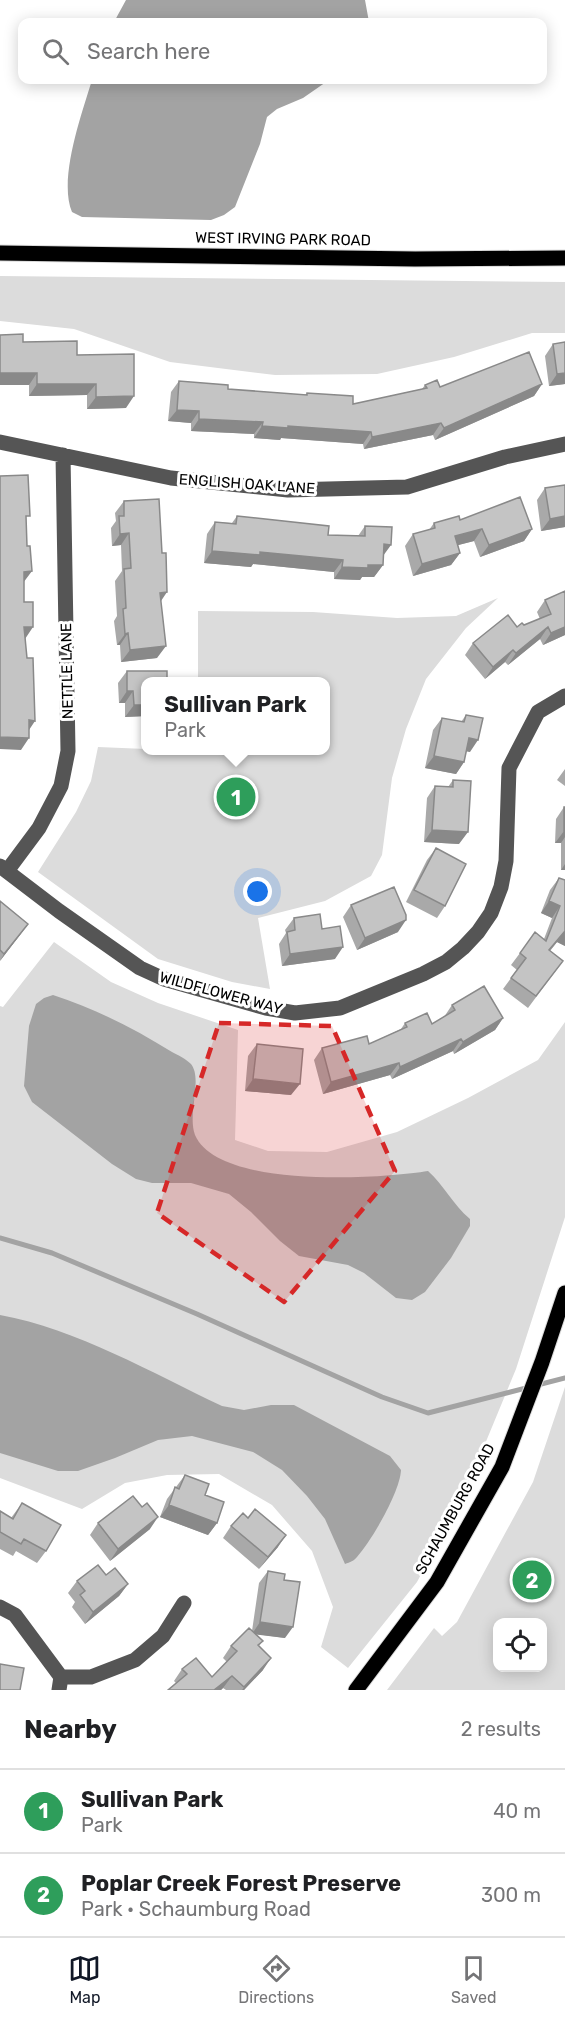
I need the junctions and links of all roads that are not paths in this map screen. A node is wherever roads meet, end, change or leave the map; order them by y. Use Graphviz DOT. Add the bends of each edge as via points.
graph roads {
  1 [pos="0,253"];
  2 [pos="565,258"];
  3 [pos="0,442"];
  4 [pos="565,444"];
  5 [pos="63,455"];
  6 [pos="565,696"];
  7 [pos="4,868"];
  8 [pos="565,1293"];
  9 [pos="184,1603"];
  10 [pos="0,1607"];
  11 [pos="60,1683"];
  12 [pos="356,1690"];
  1 -- 2 [label="main road, WEST IRVING PARK ROAD"];
  3 -- 5 [label="street, ENGLISH OAK LANE"];
  4 -- 5 [label="street, ENGLISH OAK LANE" via="505,457 406,487 324,489 171,478"];
  5 -- 7 [label="street, NETTLE LANE" via="68,751 61,786 39,828"];
  6 -- 7 [label="street, WILDFLOWER WAY" via="538,712 509,768 506,861 491,913 478,932 446,962 340,1008 295,1013 164,979 140,968"];
  8 -- 12 [label="main road, SCHAUMBURG ROAD" via="502,1467 437,1582"];
  9 -- 11 [label="street" via="163,1636 135,1660 91,1677"];
  10 -- 11 [label="street" via="15,1615"];
}
